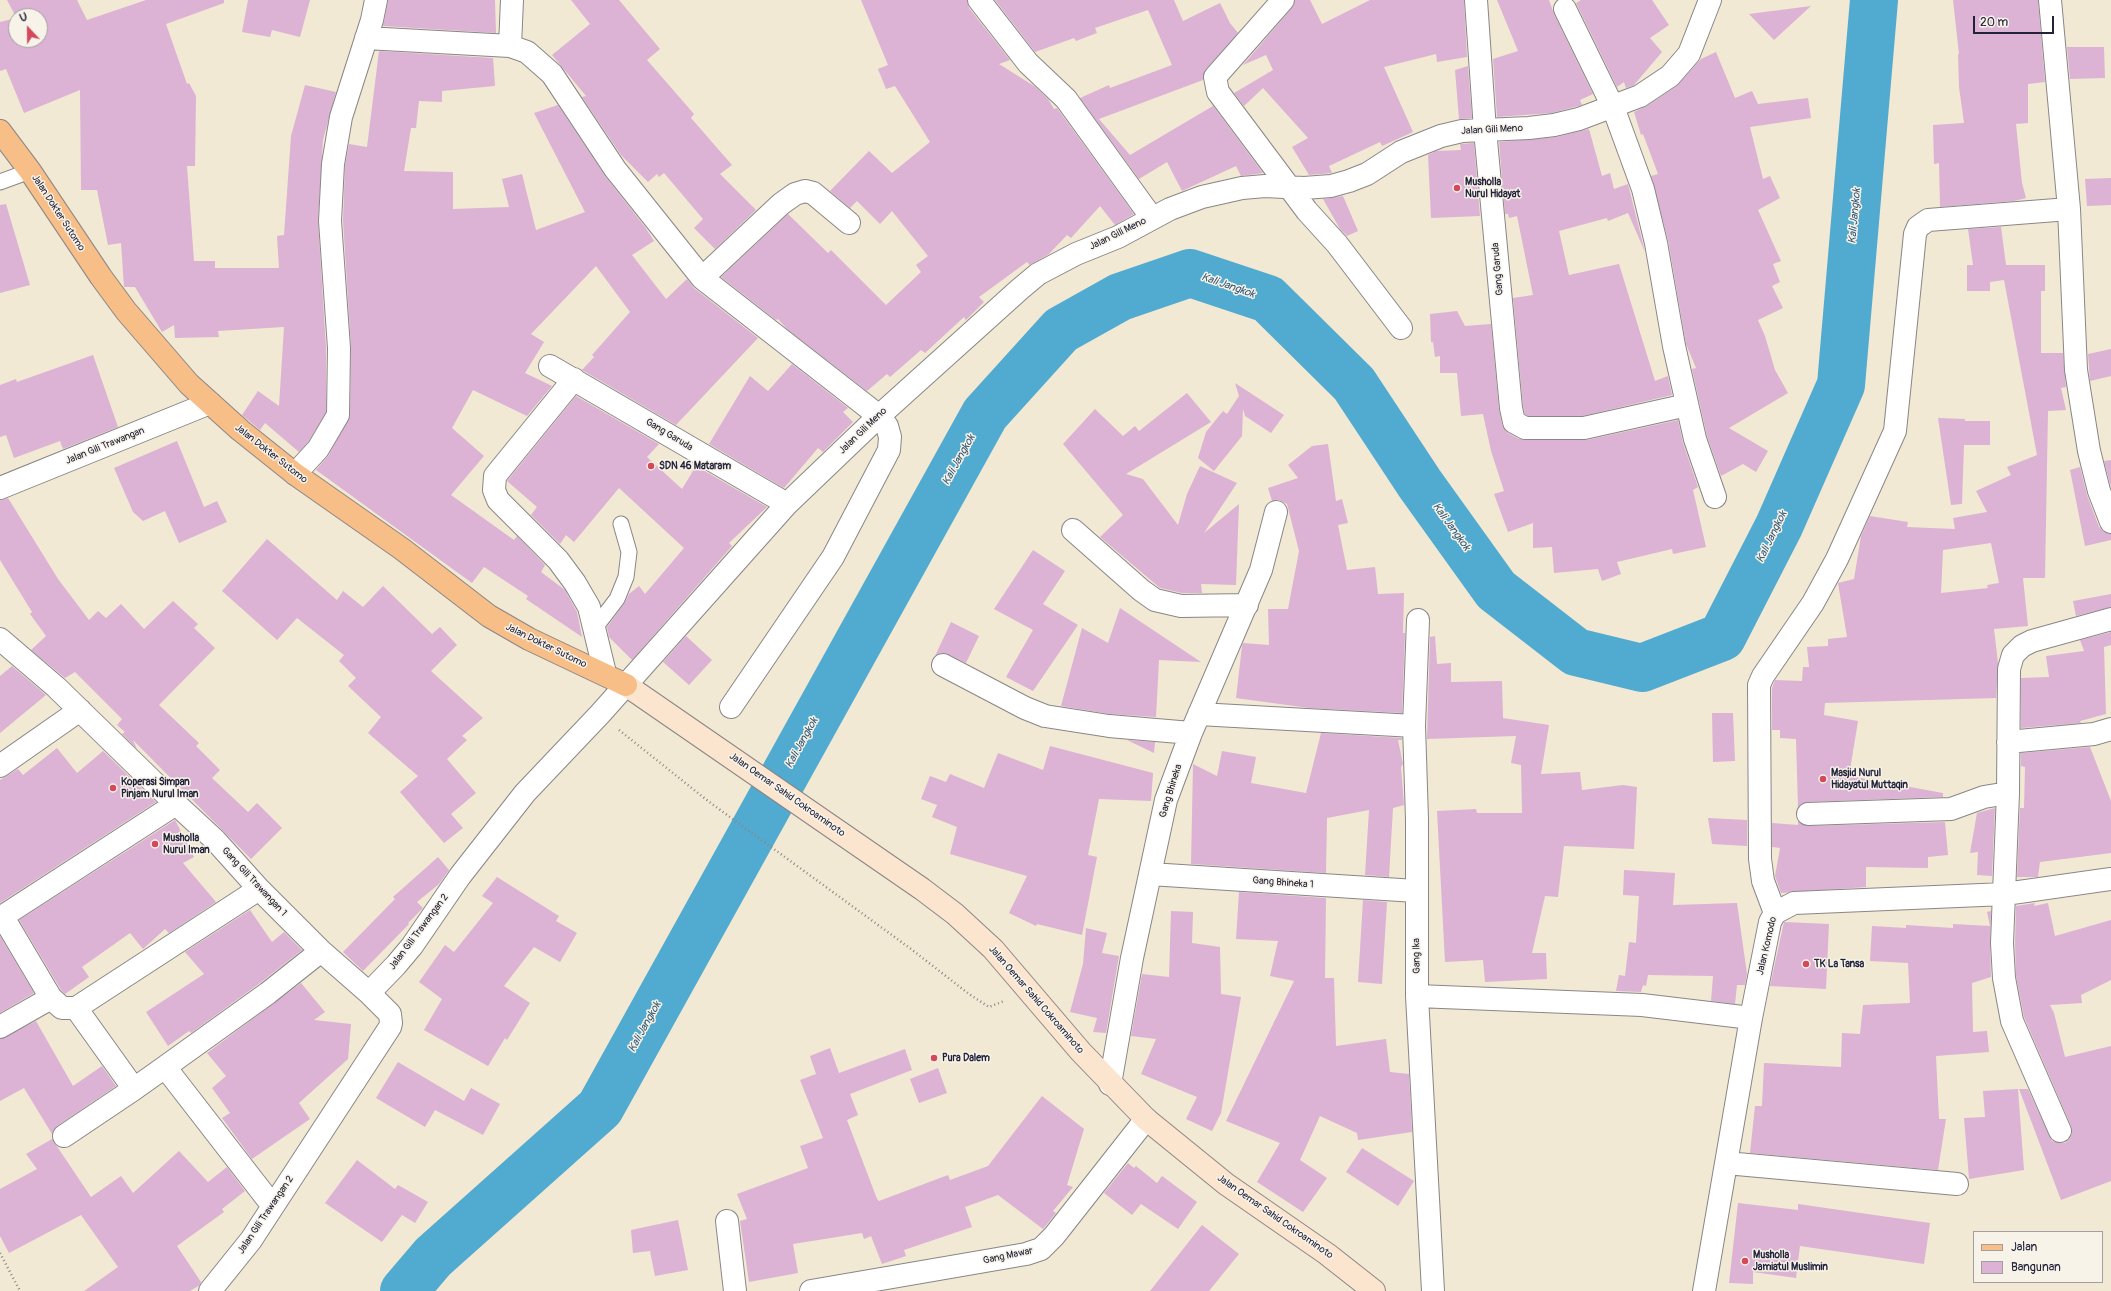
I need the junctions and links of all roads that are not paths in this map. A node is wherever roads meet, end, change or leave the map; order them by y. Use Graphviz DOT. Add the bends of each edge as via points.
graph roads {
  1 [pos="376,0"];
  2 [pos="512,0"];
  3 [pos="979,0"];
  4 [pos="1283,0"];
  5 [pos="1476,0"];
  6 [pos="1710,0"];
  7 [pos="2050,0"];
  8 [pos="1565,9"];
  9 [pos="366,38"];
  10 [pos="510,46"];
  11 [pos="1613,106"];
  12 [pos="1485,130"];
  13 [pos="0,131"];
  14 [pos="30,170"];
  15 [pos="0,182"];
  16 [pos="1289,186"];
  17 [pos="2069,209"];
  18 [pos="1152,218"];
  19 [pos="849,223"];
  20 [pos="702,278"];
  21 [pos="1401,328"];
  22 [pos="550,366"];
  23 [pos="574,380"];
  24 [pos="210,403"];
  25 [pos="1687,405"];
  26 [pos="879,416"];
  27 [pos="295,474"];
  28 [pos="0,488"];
  29 [pos="1715,497"];
  30 [pos="787,504"];
  31 [pos="1276,512"];
  32 [pos="2111,522"];
  33 [pos="621,524"];
  34 [pos="1073,530"];
  35 [pos="1247,605"];
  36 [pos="2111,619"];
  37 [pos="1418,620"];
  38 [pos="594,628"];
  39 [pos="0,639"];
  40 [pos="943,665"];
  41 [pos="605,674"];
  42 [pos="626,684"];
  43 [pos="731,707"];
  44 [pos="80,710"];
  45 [pos="1195,724"];
  46 [pos="1414,726"];
  47 [pos="2111,729"];
  48 [pos="2008,742"];
  49 [pos="0,766"];
  50 [pos="2008,792"];
  51 [pos="176,804"];
  52 [pos="1808,814"];
  53 [pos="1150,874"];
  54 [pos="2111,879"];
  55 [pos="259,889"];
  56 [pos="1416,891"];
  57 [pos="2004,894"];
  58 [pos="1775,913"];
  59 [pos="2,918"];
  60 [pos="321,950"];
  61 [pos="369,993"];
  62 [pos="1418,996"];
  63 [pos="51,998"];
  64 [pos="76,1008"];
  65 [pos="1751,1018"];
  66 [pos="0,1027"];
  67 [pos="165,1067"];
  68 [pos="1110,1084"];
  69 [pos="134,1089"];
  70 [pos="1146,1119"];
  71 [pos="2060,1131"];
  72 [pos="64,1136"];
  73 [pos="1726,1163"];
  74 [pos="1957,1184"];
  75 [pos="272,1206"];
  76 [pos="726,1221"];
  77 [pos="210,1291"];
  78 [pos="735,1291"];
  79 [pos="810,1291"];
  80 [pos="1374,1291"];
  81 [pos="1433,1291"];
  82 [pos="1704,1291"];
  1 -- 9 [label="street"];
  2 -- 10 [label="street"];
  3 -- 18 [label="street" via="1028,63 1066,99"];
  4 -- 16 [label="street" via="1215,77 1218,92"];
  5 -- 12 [label="street, Gang Garuda"];
  6 -- 11 [label="street, Jalan Gili Meno" via="1689,54 1670,76 1640,96"];
  7 -- 17 [label="street"];
  8 -- 11 [label="street"];
  9 -- 10 [label="street"];
  9 -- 27 [label="street" via="342,118 333,164 330,221 339,348 338,415 318,449"];
  10 -- 20 [label="street" via="527,52 552,74 615,169"];
  11 -- 12 [label="street, Jalan Gili Meno" via="1554,125"];
  11 -- 25 [label="street" via="1643,189"];
  12 -- 16 [label="street, Jalan Gili Meno" via="1462,131 1421,143 1401,152 1367,174 1349,181 1304,188"];
  12 -- 25 [label="street, Gang Garuda" via="1514,422 1525,428 1584,428"];
  13 -- 14 [label="main road, Jalan Dokter Sutomo"];
  14 -- 15 [label="lane"];
  14 -- 24 [label="main road, Jalan Dokter Sutomo" via="126,311 170,363"];
  16 -- 18 [label="street, Jalan Gili Meno" via="1258,187 1220,193"];
  16 -- 21 [label="street"];
  17 -- 32 [label="street" via="2076,370 2089,451 2099,491"];
  17 -- 58 [label="street" via="1928,220 1918,227 1915,234 1895,431 1837,559 1813,604 1762,676 1759,685 1760,859 1763,881"];
  18 -- 26 [label="street, Jalan Gili Meno" via="1038,274"];
  19 -- 20 [label="street" via="813,193 805,191 795,194"];
  20 -- 26 [label="street"];
  22 -- 23 [label="street, Gang Garuda"];
  23 -- 30 [label="street, Gang Garuda"];
  23 -- 38 [label="street" via="495,476 494,490 498,500 558,560 575,583 589,608"];
  24 -- 27 [label="main road, Jalan Dokter Sutomo"];
  24 -- 28 [label="street, Jalan Gili Trawangan"];
  25 -- 29 [label="street" via="1695,439"];
  26 -- 30 [label="street, Jalan Gili Meno"];
  26 -- 43 [label="street" via="890,437 889,450 833,557"];
  27 -- 41 [label="main road, Jalan Dokter Sutomo" via="402,549 489,616 529,639"];
  30 -- 42 [label="street, Jalan Gili Meno"];
  31 -- 35 [label="street, Gang Bhineka" via="1261,570"];
  33 -- 38 [label="lane" via="629,552 626,577 617,599"];
  34 -- 35 [label="street" via="1155,600 1181,606"];
  35 -- 45 [label="street, Gang Bhineka"];
  36 -- 48 [label="street" via="2032,641 2013,655 2008,669"];
  37 -- 46 [label="street, Gang Ika"];
  38 -- 41 [label="street"];
  39 -- 44 [label="street, Gang Gili Trawangan 1"];
  40 -- 45 [label="street" via="1045,716 1109,726"];
  41 -- 42 [label="main road, Jalan Dokter Sutomo"];
  42 -- 61 [label="street, Jalan Gili Trawangan 2" via="525,793 460,876 412,946"];
  42 -- 68 [label="street, Jalan Oemar Sahid Cokroaminoto" via="955,914 993,949"];
  44 -- 49 [label="street"];
  44 -- 51 [label="street, Gang Gili Trawangan 1"];
  45 -- 46 [label="street"];
  45 -- 53 [label="street, Gang Bhineka" via="1166,800"];
  46 -- 56 [label="street, Gang Ika"];
  47 -- 48 [label="street" via="2094,734"];
  48 -- 50 [label="street"];
  50 -- 52 [label="street" via="1984,797 1951,809"];
  50 -- 57 [label="street"];
  51 -- 55 [label="street, Gang Gili Trawangan 1" via="215,840"];
  51 -- 59 [label="street"];
  53 -- 56 [label="street, Gang Bhineka 1"];
  53 -- 68 [label="street, Gang Bhineka"];
  54 -- 57 [label="street, Jalan Komodo"];
  55 -- 60 [label="street, Gang Gili Trawangan 1"];
  55 -- 64 [label="street"];
  56 -- 62 [label="street, Gang Ika"];
  57 -- 58 [label="street, Jalan Komodo" via="1794,903"];
  57 -- 71 [label="street" via="2004,978 2012,1021"];
  58 -- 65 [label="street, Jalan Komodo" via="1770,922"];
  59 -- 63 [label="street"];
  60 -- 61 [label="street, Gang Gili Trawangan 1"];
  60 -- 67 [label="street" via="268,993"];
  61 -- 75 [label="street, Jalan Gili Trawangan 2" via="390,1014 390,1027"];
  62 -- 65 [label="street" via="1642,1005"];
  62 -- 81 [label="street, Gang Ika"];
  63 -- 64 [label="street" via="62,1008"];
  63 -- 66 [label="street"];
  64 -- 69 [label="street"];
  65 -- 73 [label="street, Jalan Komodo"];
  67 -- 69 [label="street"];
  67 -- 75 [label="street"];
  68 -- 70 [label="street, Jalan Oemar Sahid Cokroaminoto"];
  69 -- 72 [label="street"];
  70 -- 79 [label="street, Gang Mawar" via="1041,1249 1026,1254"];
  70 -- 80 [label="street, Jalan Oemar Sahid Cokroaminoto" via="1226,1184 1327,1254"];
  73 -- 74 [label="street"];
  73 -- 82 [label="street, Jalan Komodo"];
  75 -- 77 [label="street, Jalan Gili Trawangan 2" via="251,1240"];
  76 -- 78 [label="street"];
}
